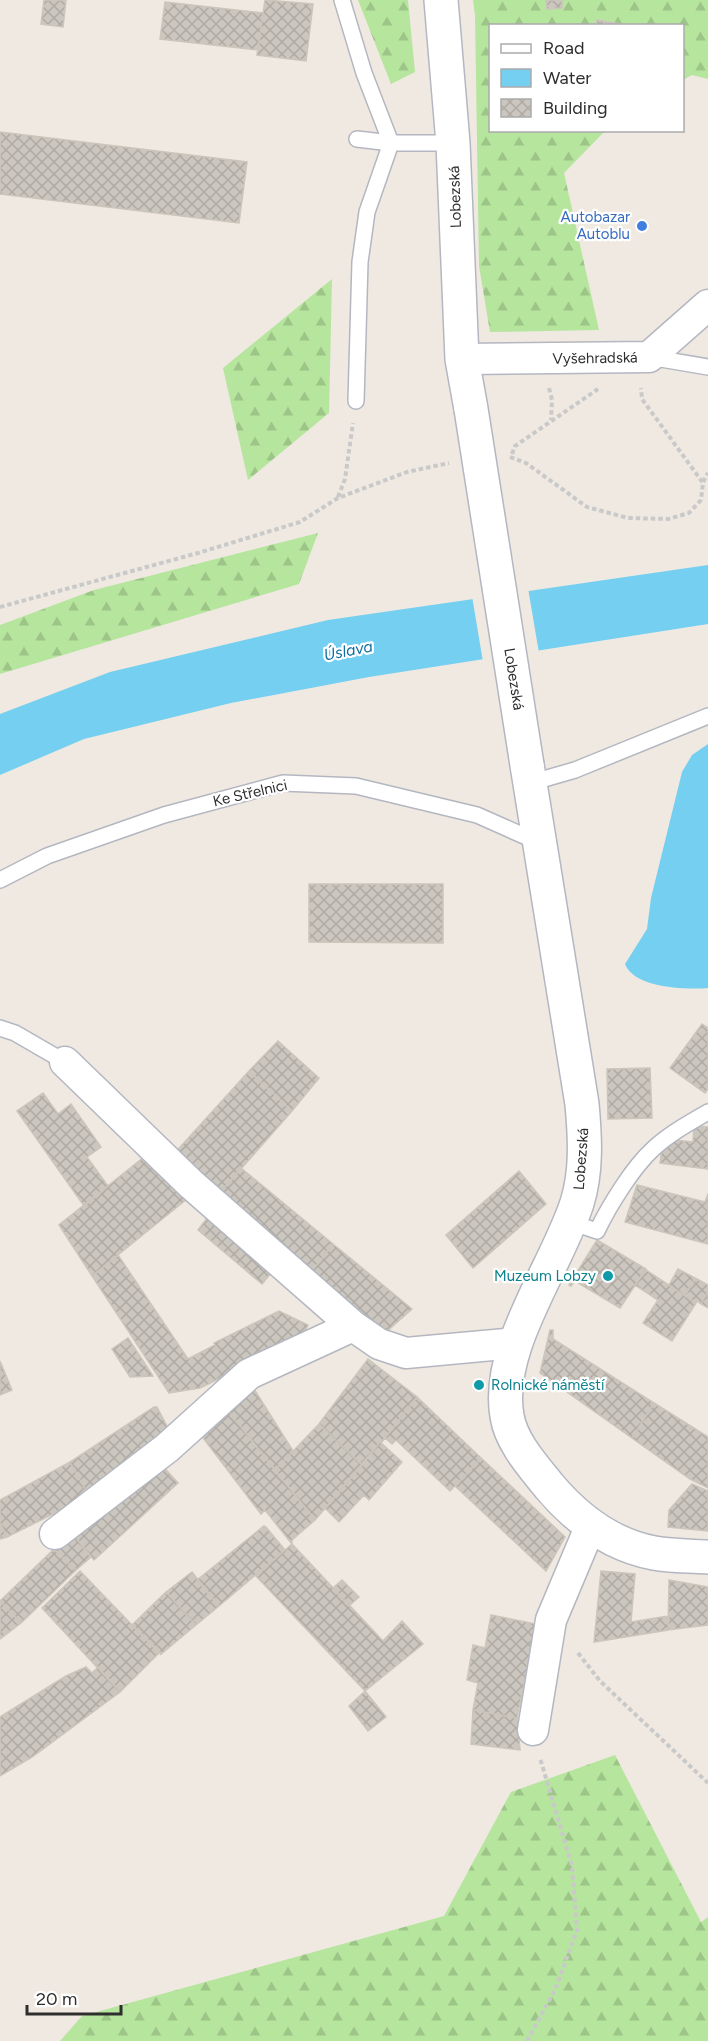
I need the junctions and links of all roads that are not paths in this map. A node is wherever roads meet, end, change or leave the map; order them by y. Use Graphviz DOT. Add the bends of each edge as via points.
graph roads {
  1 [pos="342,0"];
  2 [pos="441,0"];
  3 [pos="357,139"];
  4 [pos="391,143"];
  5 [pos="453,143"];
  6 [pos="708,304"];
  7 [pos="649,357"];
  8 [pos="462,359"];
  9 [pos="708,367"];
  10 [pos="356,401"];
  11 [pos="708,716"];
  12 [pos="529,774"];
  13 [pos="540,843"];
  14 [pos="0,880"];
  15 [pos="0,1028"];
  16 [pos="65,1062"];
  17 [pos="708,1112"];
  18 [pos="570,1222"];
  19 [pos="353,1326"];
  20 [pos="515,1343"];
  21 [pos="591,1525"];
  22 [pos="55,1534"];
  23 [pos="708,1557"];
  24 [pos="534,1730"];
  1 -- 4 [label="lane"];
  2 -- 5 [label="street, Lobezská"];
  3 -- 4 [label="lane"];
  4 -- 5 [label="lane"];
  4 -- 10 [label="lane" via="367,212 360,262"];
  5 -- 8 [label="street, Lobezská"];
  6 -- 7 [label="street, Vyšehradská"];
  7 -- 8 [label="street, Vyšehradská"];
  7 -- 9 [label="lane"];
  8 -- 12 [label="street, Lobezská, bridge"];
  11 -- 12 [label="lane" via="575,770"];
  12 -- 13 [label="street, Lobezská"];
  13 -- 14 [label="lane, Ke Střelnici" via="477,815 356,786 283,783 164,815 47,856"];
  13 -- 18 [label="street, Lobezská" via="584,1124 582,1181"];
  15 -- 16 [label="lane"];
  16 -- 19 [label="street" via="191,1184"];
  17 -- 18 [label="lane" via="653,1149 597,1231"];
  18 -- 20 [label="street, Lobezská"];
  19 -- 20 [label="street" via="379,1344 405,1353"];
  19 -- 22 [label="street" via="249,1374 166,1448"];
  20 -- 21 [label="street" via="508,1368 507,1418 524,1457 561,1500"];
  21 -- 23 [label="street" via="608,1537 653,1553"];
  21 -- 24 [label="street" via="551,1620"];
}
